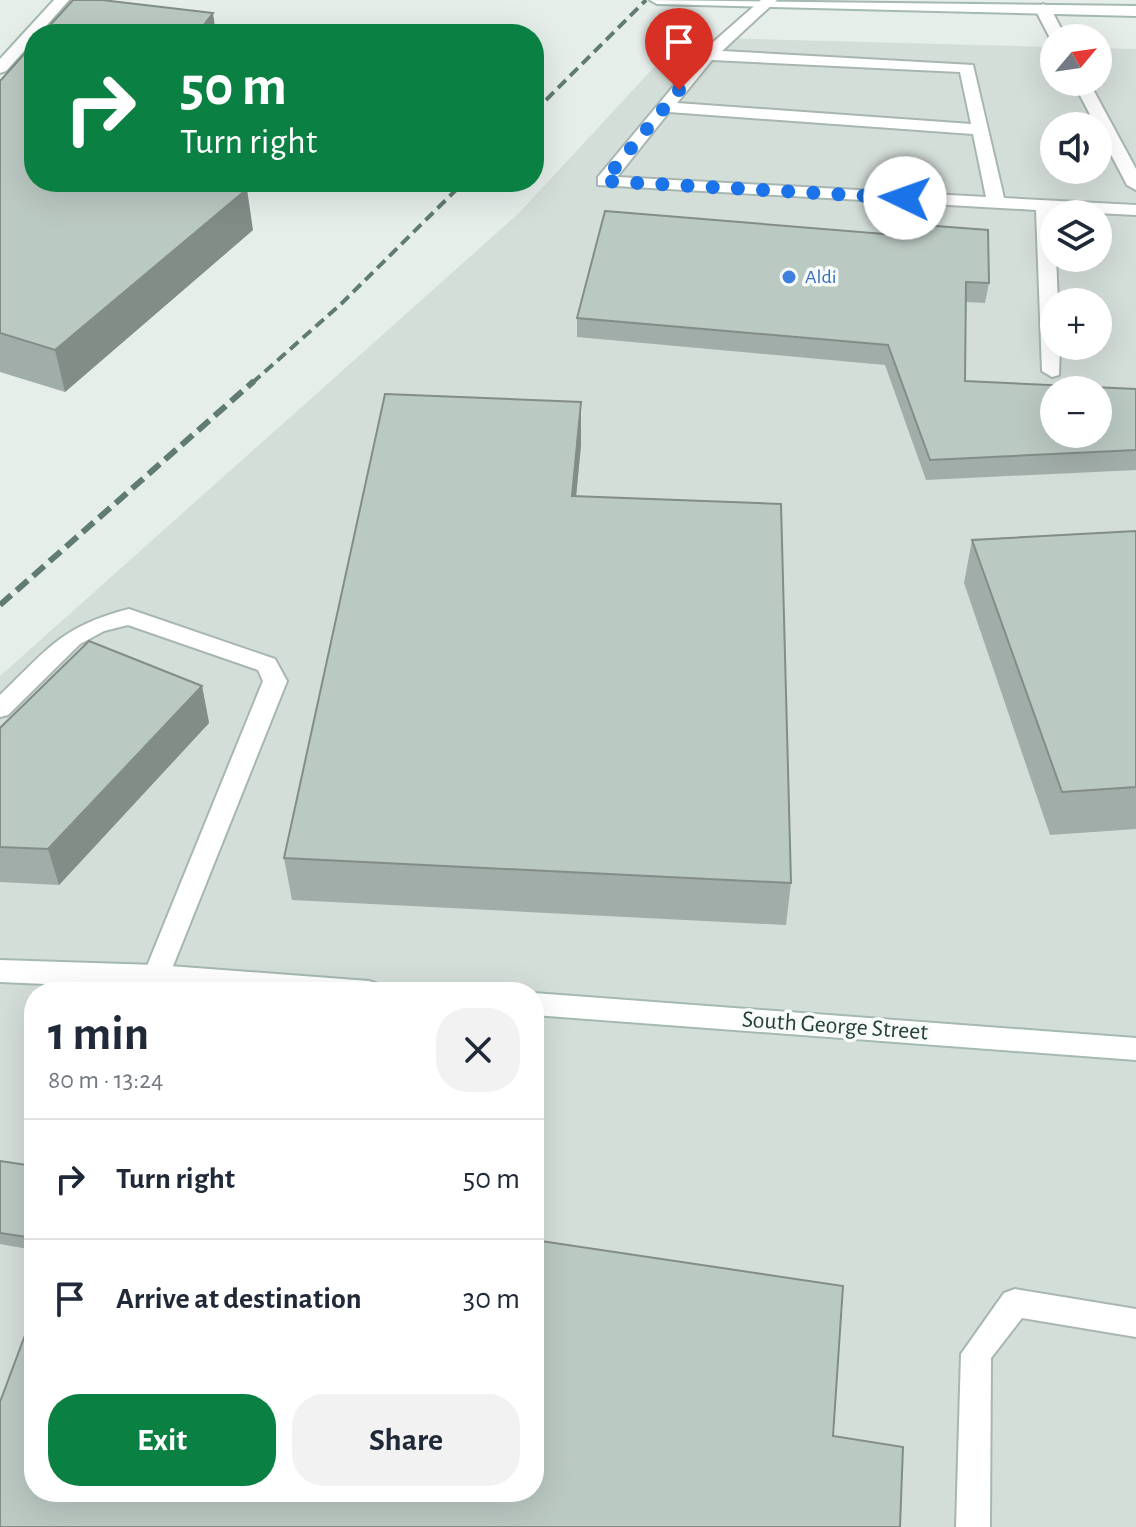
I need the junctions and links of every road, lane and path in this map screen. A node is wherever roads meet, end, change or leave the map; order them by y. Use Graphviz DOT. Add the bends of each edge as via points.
graph roads {
  1 [pos="62,0"];
  2 [pos="657,0"];
  3 [pos="770,1"];
  4 [pos="1015,4"];
  5 [pos="1043,9"];
  6 [pos="1136,11"];
  7 [pos="40,24"];
  8 [pos="1051,24"];
  9 [pos="24,42"];
  10 [pos="708,55"];
  11 [pos="0,68"];
  12 [pos="1088,96"];
  13 [pos="665,107"];
  14 [pos="980,130"];
  15 [pos="1136,185"];
  16 [pos="996,202"];
  17 [pos="1040,205"];
  18 [pos="1112,209"];
  19 [pos="1136,210"];
  20 [pos="1048,272"];
  21 [pos="1052,371"];
  22 [pos="0,709"];
  23 [pos="0,971"];
  24 [pos="156,976"];
  25 [pos="236,982"];
  26 [pos="544,1005"];
  27 [pos="1136,1049"];
  28 [pos="1136,1323"];
  29 [pos="973,1527"];
  1 -- 7 [label="street"];
  2 -- 3 [label="street"];
  3 -- 4 [label="street"];
  3 -- 10 [label="street"];
  4 -- 5 [label="street"];
  5 -- 6 [label="street"];
  5 -- 8 [label="street"];
  9 -- 11 [label="street"];
  10 -- 13 [label="street"];
  10 -- 14 [label="street" via="967,68"];
  12 -- 15 [label="street"];
  13 -- 14 [label="street"];
  13 -- 16 [label="street" via="604,181"];
  14 -- 16 [label="street"];
  16 -- 17 [label="street"];
  18 -- 19 [label="street"];
  20 -- 21 [label="street"];
  22 -- 24 [label="street" via="72,639 97,625 129,617 267,665 275,681"];
  23 -- 24 [label="street"];
  24 -- 25 [label="street"];
  26 -- 27 [label="street, South George Street"];
  28 -- 29 [label="street" via="1015,1303 976,1354"];
}
